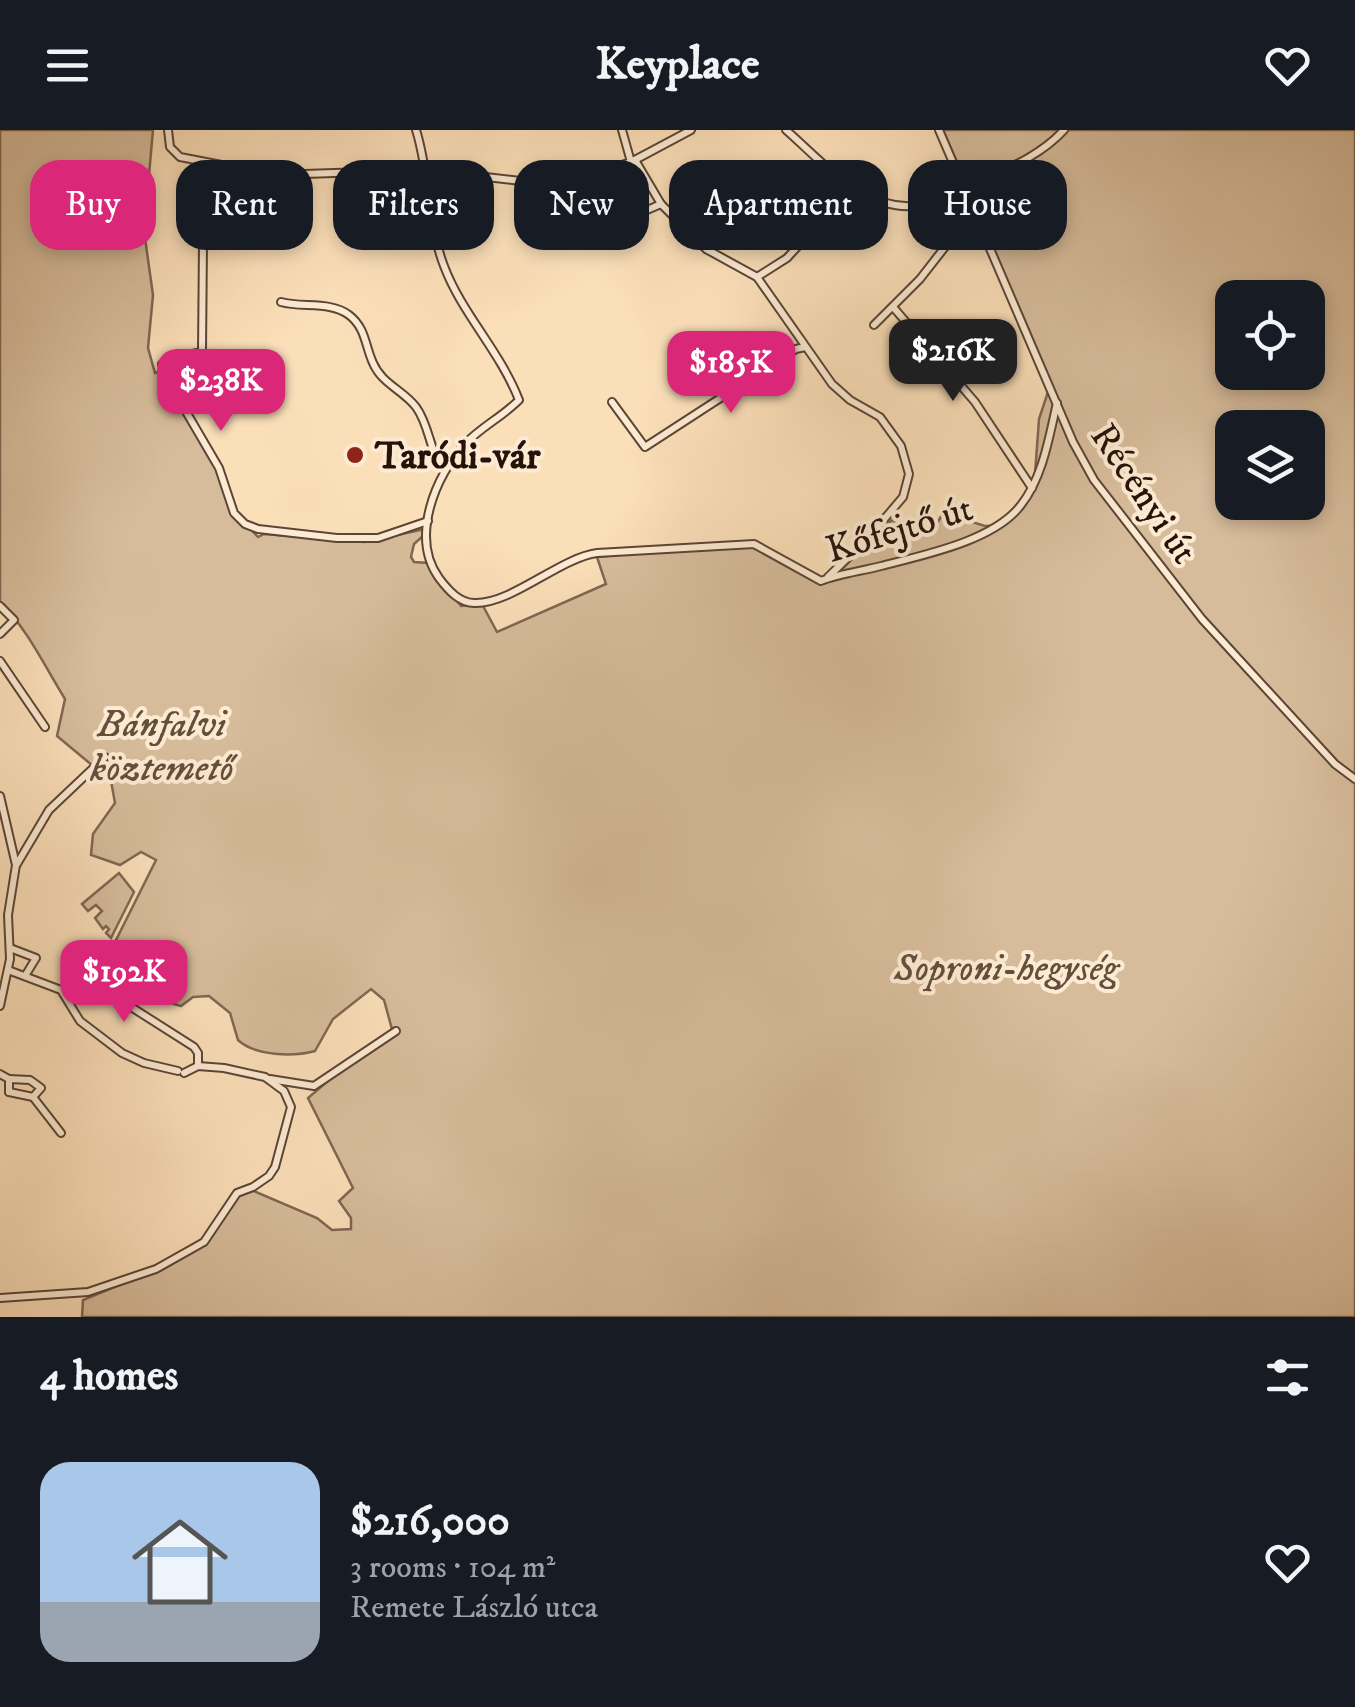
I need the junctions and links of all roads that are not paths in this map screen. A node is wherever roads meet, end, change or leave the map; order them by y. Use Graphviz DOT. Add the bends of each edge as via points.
graph roads {
  1 [pos="168,130"];
  2 [pos="416,130"];
  3 [pos="622,130"];
  4 [pos="691,130"];
  5 [pos="786,130"];
  6 [pos="940,130"];
  7 [pos="1064,130"];
  8 [pos="190,160"];
  9 [pos="423,160"];
  10 [pos="633,160"];
  11 [pos="635,160"];
  12 [pos="952,160"];
  13 [pos="1021,160"];
  14 [pos="649,186"];
  15 [pos="661,204"];
  16 [pos="908,207"];
  17 [pos="649,209"];
  18 [pos="204,250"];
  19 [pos="440,250"];
  20 [pos="794,250"];
  21 [pos="941,250"];
  22 [pos="991,250"];
  23 [pos="757,277"];
  24 [pos="282,302"];
  25 [pos="893,307"];
  26 [pos="874,325"];
  27 [pos="805,347"];
  28 [pos="612,402"];
  29 [pos="1056,403"];
  30 [pos="444,471"];
  31 [pos="1032,488"];
  32 [pos="428,521"];
  33 [pos="827,578"];
  34 [pos="0,606"];
  35 [pos="0,634"];
  36 [pos="0,661"];
  37 [pos="45,727"];
  38 [pos="105,758"];
  39 [pos="1355,779"];
  40 [pos="0,796"];
  41 [pos="16,865"];
  42 [pos="10,948"];
  43 [pos="92,967"];
  44 [pos="8,970"];
  45 [pos="25,976"];
  46 [pos="2,983"];
  47 [pos="0,1006"];
  48 [pos="396,1031"];
  49 [pos="198,1066"];
  50 [pos="0,1074"];
  51 [pos="270,1079"];
  52 [pos="9,1080"];
  53 [pos="8,1092"];
  54 [pos="0,1096"];
  55 [pos="32,1096"];
  56 [pos="61,1133"];
  57 [pos="0,1298"];
  1 -- 8 [label="street" via="172,150"];
  2 -- 9 [label="street"];
  3 -- 10 [label="street"];
  4 -- 11 [label="street"];
  5 -- 16 [label="street" via="850,185 878,201"];
  6 -- 12 [label="street, Récényi út"];
  7 -- 13 [label="street"];
  14 -- 15 [label="street"];
  15 -- 17 [label="street"];
  15 -- 23 [label="street" via="706,249"];
  18 -- 32 [label="street" via="202,352 162,364 220,468 234,513 258,529 360,539"];
  19 -- 30 [label="street" via="519,400 465,444"];
  20 -- 23 [label="street"];
  21 -- 25 [label="street"];
  22 -- 29 [label="street, Récényi út"];
  23 -- 27 [label="street"];
  24 -- 30 [label="street" via="350,315 384,379 418,410"];
  25 -- 26 [label="street"];
  25 -- 31 [label="street" via="975,402"];
  27 -- 28 [label="street" via="645,446"];
  27 -- 33 [label="street" via="839,391 887,424 909,474 893,510"];
  29 -- 31 [label="street, Kőfejtő út"];
  29 -- 39 [label="street, Récényi út" via="1094,480 1169,580"];
  30 -- 32 [label="street"];
  31 -- 33 [label="street, Kőfejtő út" via="994,529 927,554"];
  32 -- 33 [label="street, Kőfejtő út" via="431,566 450,592 477,604 596,553 754,544 817,581"];
  34 -- 35 [label="street" via="14,620"];
  36 -- 37 [label="street"];
  38 -- 41 [label="street" via="49,810"];
  40 -- 41 [label="street"];
  41 -- 42 [label="street"];
  42 -- 44 [label="street"];
  42 -- 45 [label="street" via="36,958"];
  43 -- 49 [label="street" via="142,1016 194,1047"];
  44 -- 45 [label="street"];
  44 -- 46 [label="street"];
  45 -- 49 [label="street" via="61,990 80,1021 122,1053 181,1072"];
  46 -- 47 [label="street"];
  48 -- 51 [label="street" via="314,1086"];
  49 -- 51 [label="street"];
  50 -- 52 [label="street"];
  51 -- 57 [label="street" via="291,1107 275,1167 261,1183 237,1192 204,1242 156,1269 88,1292"];
  52 -- 53 [label="street"];
  52 -- 55 [label="street" via="36,1082 40,1091"];
  53 -- 54 [label="street"];
  53 -- 55 [label="street"];
  55 -- 56 [label="street"];
}
